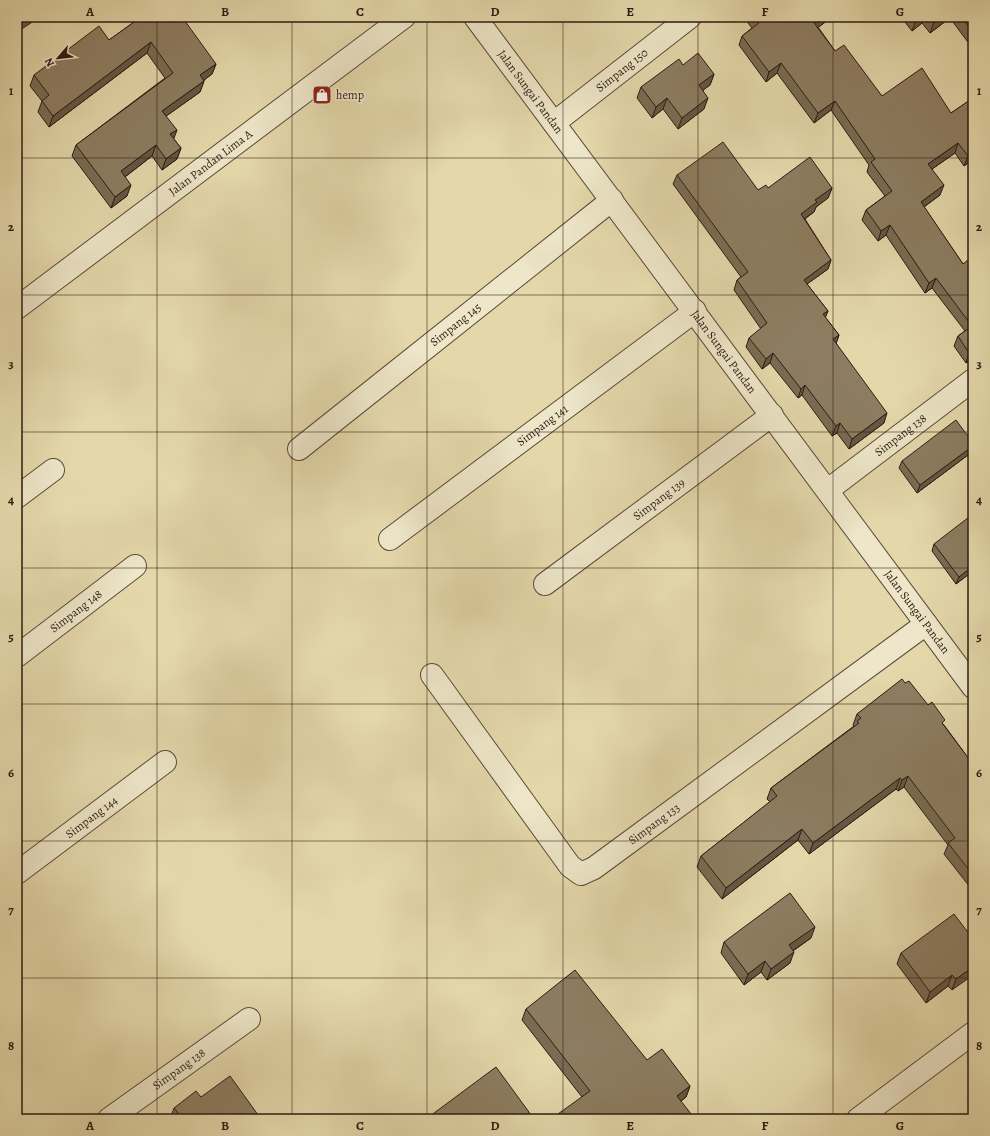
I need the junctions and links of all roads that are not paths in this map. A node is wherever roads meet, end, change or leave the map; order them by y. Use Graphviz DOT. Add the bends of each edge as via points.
graph roads {
  1 [pos="404,17"];
  2 [pos="475,17"];
  3 [pos="690,17"];
  4 [pos="554,123"];
  5 [pos="612,200"];
  6 [pos="17,308"];
  7 [pos="695,311"];
  8 [pos="973,380"];
  9 [pos="772,415"];
  10 [pos="299,448"];
  11 [pos="54,470"];
  12 [pos="828,490"];
  13 [pos="17,497"];
  14 [pos="390,539"];
  15 [pos="135,566"];
  16 [pos="545,584"];
  17 [pos="926,624"];
  18 [pos="17,656"];
  19 [pos="432,675"];
  20 [pos="973,687"];
  21 [pos="165,762"];
  22 [pos="17,873"];
  23 [pos="249,1019"];
  24 [pos="973,1033"];
  25 [pos="109,1119"];
  26 [pos="858,1119"];
  1 -- 6 [label="street, Jalan Pandan Lima A"];
  2 -- 4 [label="street, Jalan Sungai Pandan"];
  3 -- 4 [label="street, Simpang 150"];
  4 -- 5 [label="street, Jalan Sungai Pandan"];
  5 -- 7 [label="street, Jalan Sungai Pandan"];
  5 -- 10 [label="street, Simpang 145"];
  7 -- 9 [label="street, Jalan Sungai Pandan"];
  7 -- 14 [label="street, Simpang 141"];
  8 -- 12 [label="street, Simpang 138"];
  9 -- 12 [label="street, Jalan Sungai Pandan"];
  9 -- 16 [label="street, Simpang 139"];
  11 -- 13 [label="street"];
  12 -- 17 [label="street, Jalan Sungai Pandan"];
  15 -- 18 [label="street, Simpang 148"];
  17 -- 19 [label="street, Simpang 133" via="594,868 581,874 570,866"];
  17 -- 20 [label="street, Jalan Sungai Pandan"];
  21 -- 22 [label="street, Simpang 144"];
  23 -- 25 [label="street, Simpang 138"];
  24 -- 26 [label="street"];
}
